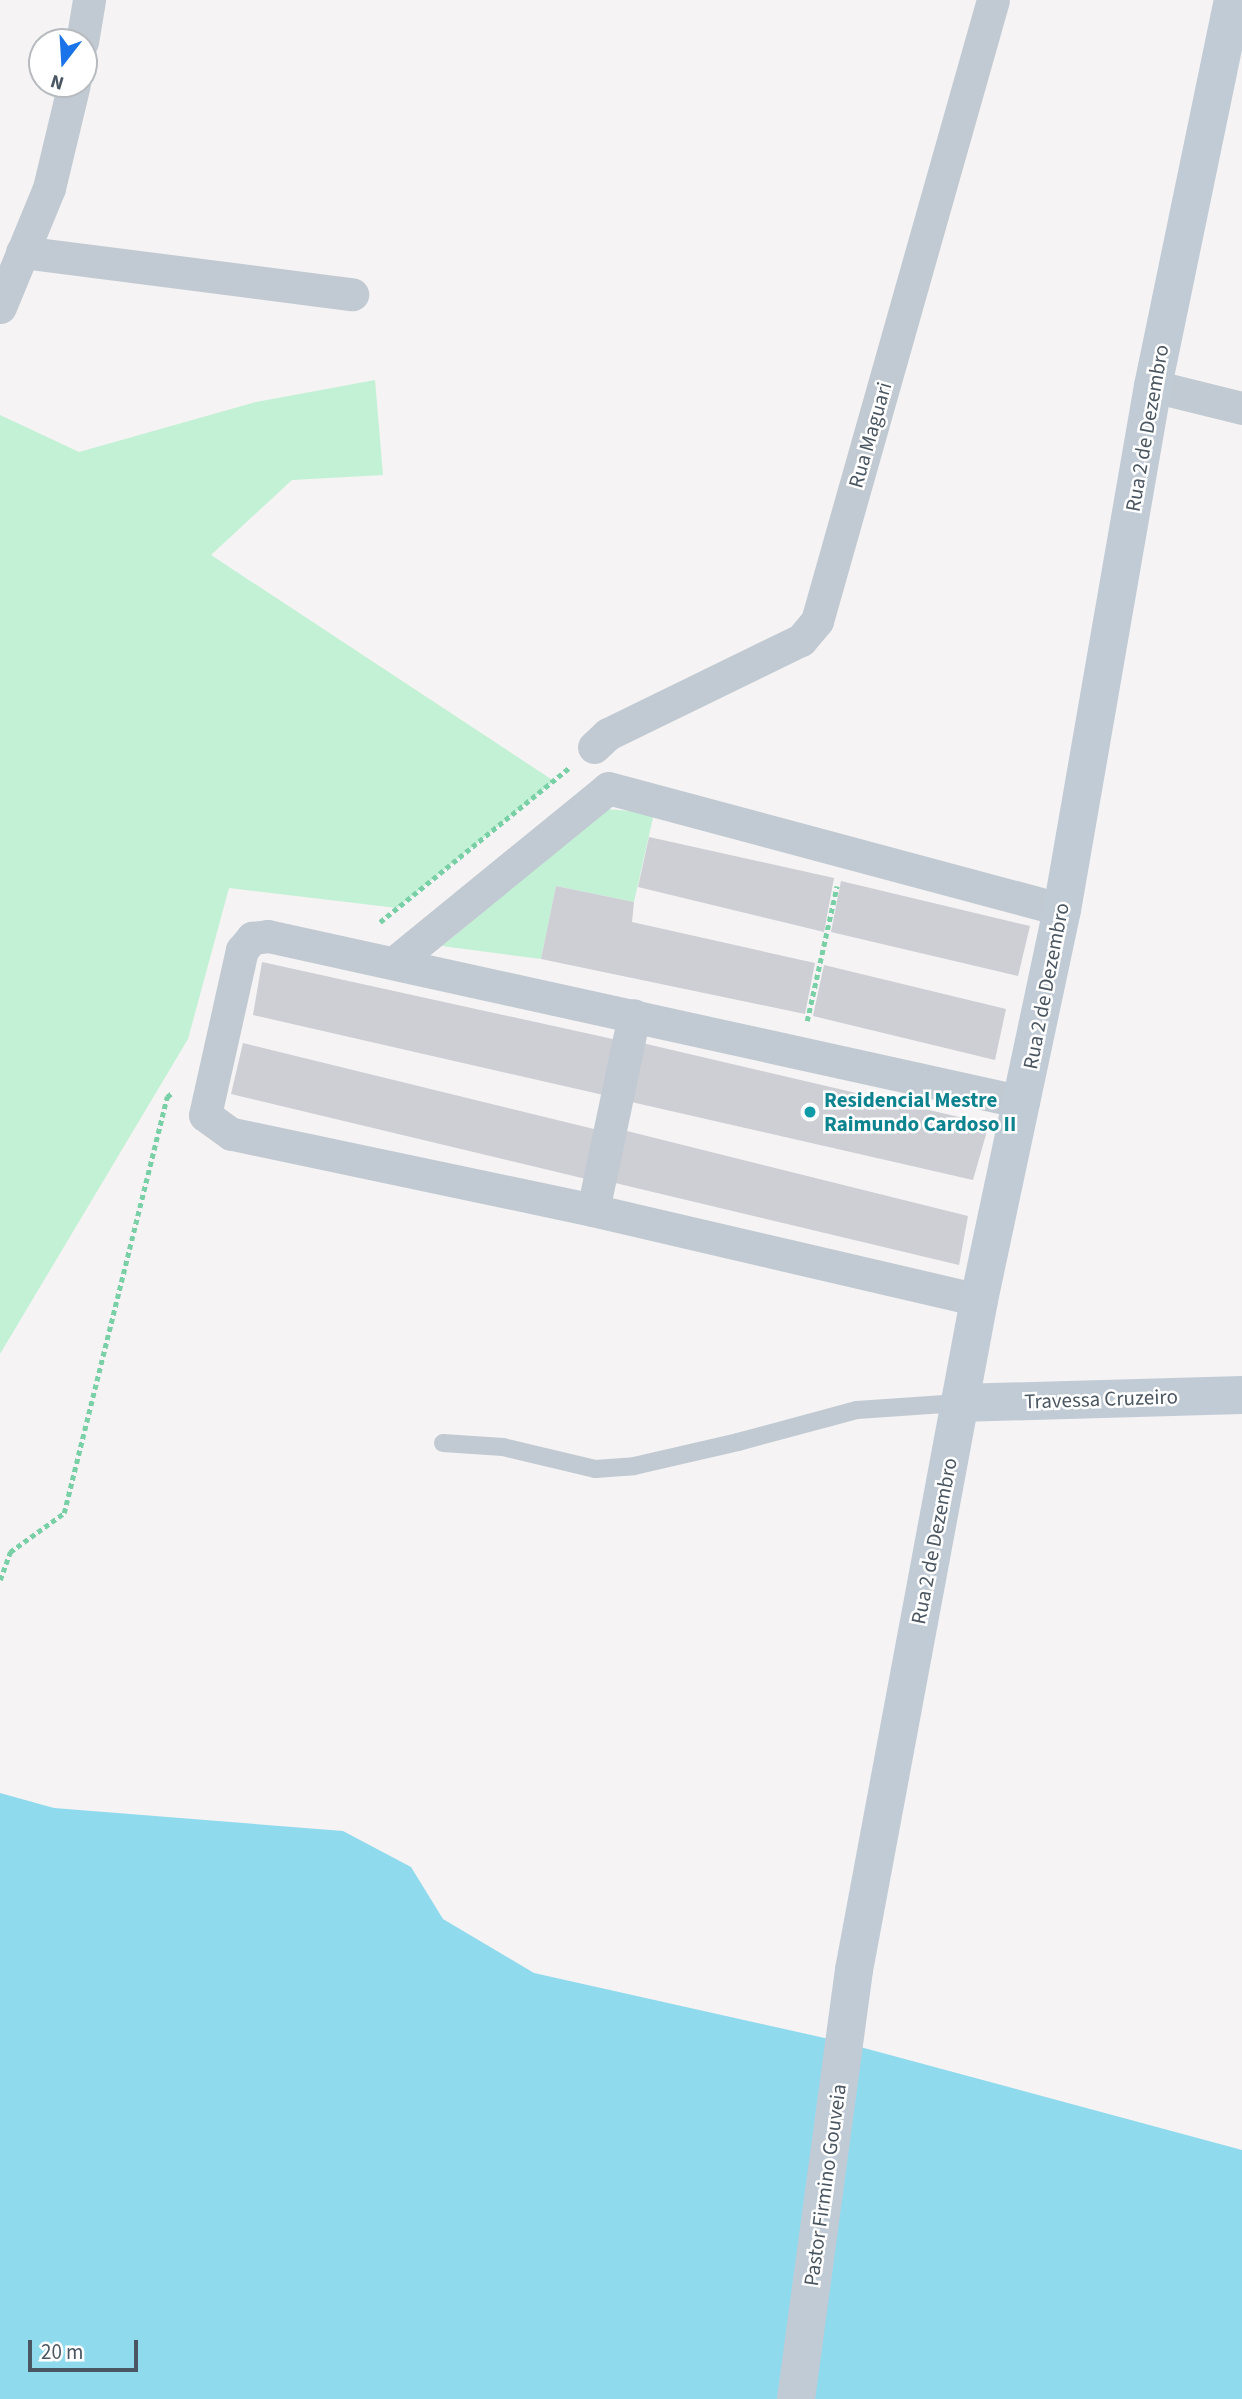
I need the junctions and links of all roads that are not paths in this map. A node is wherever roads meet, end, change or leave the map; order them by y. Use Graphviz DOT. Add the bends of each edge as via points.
graph roads {
  1 [pos="89,0"];
  2 [pos="993,0"];
  3 [pos="1225,2"];
  4 [pos="84,28"];
  5 [pos="70,98"];
  6 [pos="23,252"];
  7 [pos="352,294"];
  8 [pos="0,307"];
  9 [pos="1153,386"];
  10 [pos="1242,408"];
  11 [pos="594,747"];
  12 [pos="1062,910"];
  13 [pos="395,962"];
  14 [pos="634,1015"];
  15 [pos="1023,1102"];
  16 [pos="593,1210"];
  17 [pos="979,1300"];
  18 [pos="1242,1395"];
  19 [pos="959,1403"];
  20 [pos="443,1443"];
  21 [pos="854,1970"];
  22 [pos="796,2399"];
  1 -- 4 [label="street"];
  2 -- 11 [label="street, Rua Maguari" via="817,621 802,640 608,734"];
  3 -- 9 [label="street, Rua 2 de Dezembro"];
  5 -- 6 [label="street" via="48,188"];
  6 -- 7 [label="street"];
  6 -- 8 [label="street"];
  9 -- 10 [label="street"];
  9 -- 12 [label="street, Rua 2 de Dezembro"];
  12 -- 13 [label="street" via="608,788"];
  12 -- 15 [label="street, Rua 2 de Dezembro"];
  13 -- 14 [label="street"];
  13 -- 16 [label="street" via="268,936 252,938 242,950 205,1115 231,1134"];
  14 -- 15 [label="street"];
  14 -- 16 [label="street"];
  15 -- 17 [label="street, Rua 2 de Dezembro"];
  16 -- 17 [label="street"];
  17 -- 19 [label="street, Rua 2 de Dezembro"];
  18 -- 19 [label="street, Travessa Cruzeiro"];
  19 -- 20 [label="lane" via="857,1410 634,1466 595,1469 503,1447"];
  19 -- 21 [label="street, Rua 2 de Dezembro"];
  21 -- 22 [label="street, Pastor Firmino Gouveia"];
}
